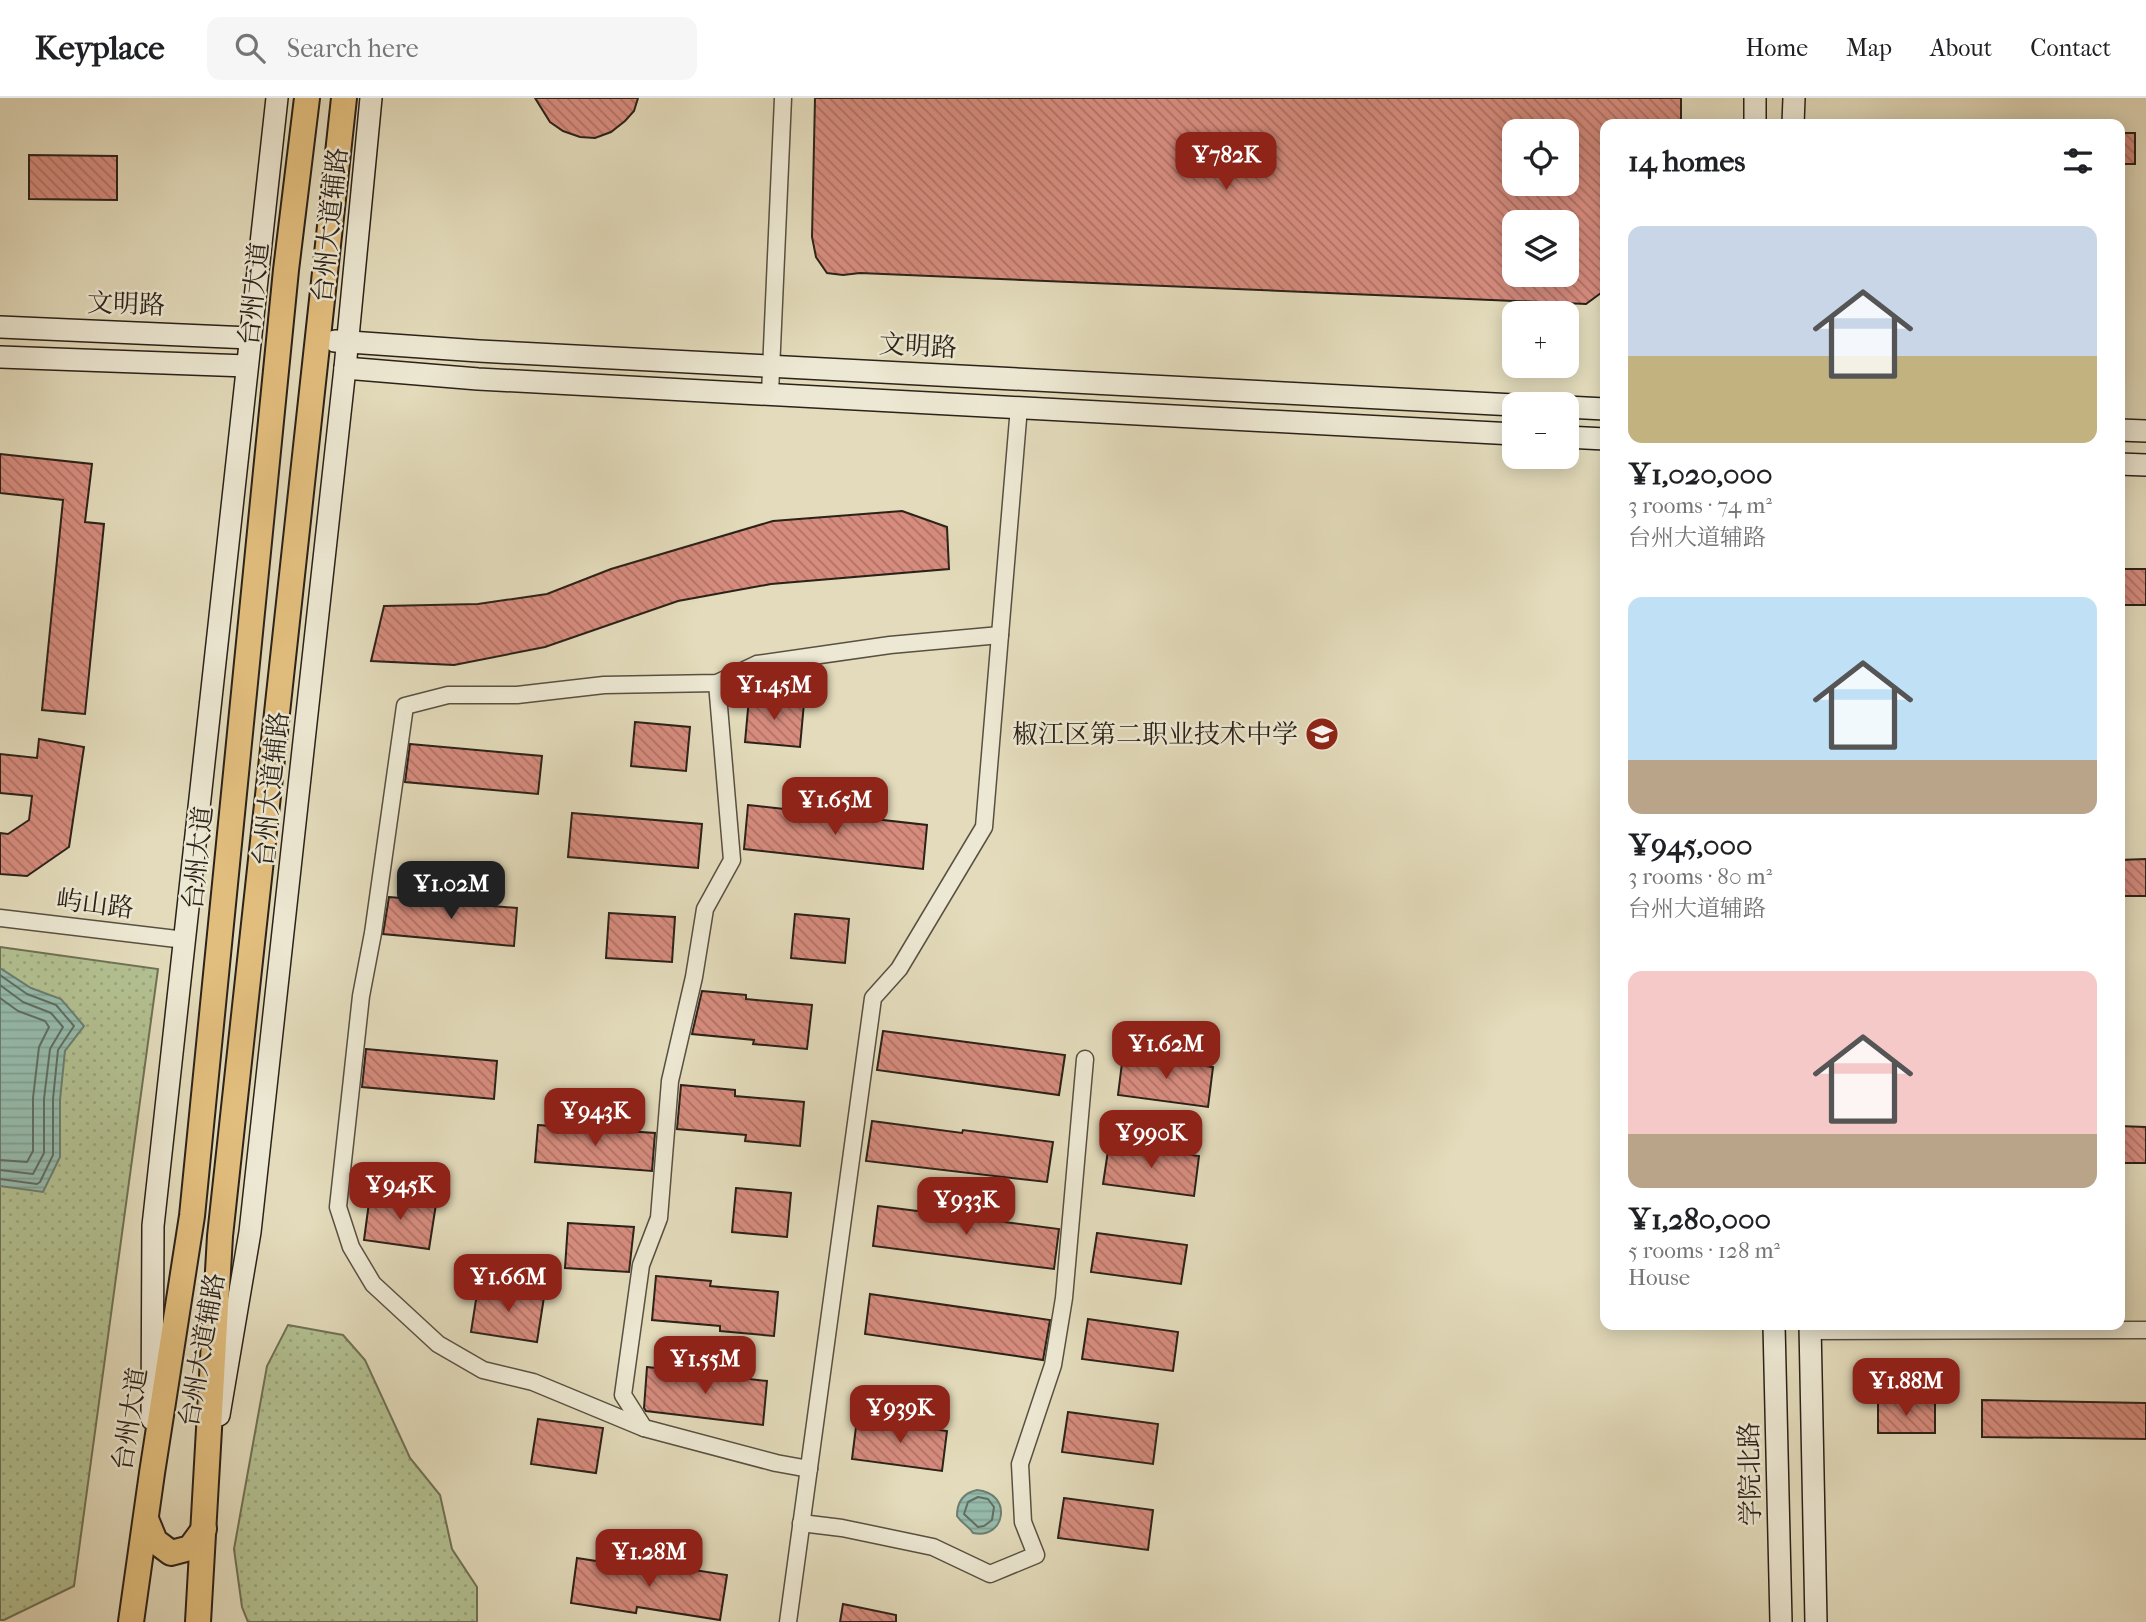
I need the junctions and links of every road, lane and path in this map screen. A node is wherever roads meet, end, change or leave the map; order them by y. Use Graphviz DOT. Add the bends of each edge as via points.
graph roads {
  1 [pos="277,98"];
  2 [pos="307,98"];
  3 [pos="344,98"];
  4 [pos="371,98"];
  5 [pos="783,98"];
  6 [pos="1755,98"];
  7 [pos="1794,98"];
  8 [pos="1755,119"];
  9 [pos="1793,119"];
  10 [pos="0,327"];
  11 [pos="172,334"];
  12 [pos="250,338"];
  13 [pos="319,340"];
  14 [pos="347,341"];
  15 [pos="479,351"];
  16 [pos="0,357"];
  17 [pos="169,363"];
  18 [pos="247,366"];
  19 [pos="771,367"];
  20 [pos="345,368"];
  21 [pos="478,379"];
  22 [pos="770,393"];
  23 [pos="1502,404"];
  24 [pos="1018,407"];
  25 [pos="1579,408"];
  26 [pos="1600,409"];
  27 [pos="2125,430"];
  28 [pos="2146,431"];
  29 [pos="1502,433"];
  30 [pos="1579,437"];
  31 [pos="1600,439"];
  32 [pos="2125,464"];
  33 [pos="2146,465"];
  34 [pos="1000,635"];
  35 [pos="717,682"];
  36 [pos="0,918"];
  37 [pos="185,940"];
  38 [pos="1085,1059"];
  39 [pos="1774,1330"];
  40 [pos="1810,1330"];
  41 [pos="2034,1330"];
  42 [pos="2146,1331"];
  43 [pos="644,1428"];
  44 [pos="809,1469"];
  45 [pos="152,1473"];
  46 [pos="207,1483"];
  47 [pos="146,1519"];
  48 [pos="802,1524"];
  49 [pos="204,1529"];
  50 [pos="131,1622"];
  51 [pos="198,1622"];
  52 [pos="788,1622"];
  53 [pos="1781,1622"];
  54 [pos="1816,1622"];
  1 -- 12 [label="main road, 台州大道辅路"];
  2 -- 45 [label="main road, 台州大道" via="192,1216"];
  3 -- 13 [label="main road"];
  4 -- 14 [label="main road, 台州大道辅路"];
  5 -- 19 [label="street"];
  6 -- 8 [label="main road"];
  7 -- 9 [label="main road"];
  10 -- 11 [label="main road, 文明路"];
  11 -- 12 [label="main road, 文明路"];
  11 -- 17 [label="main road" via="184,352 181,359"];
  12 -- 18 [label="main road, 台州大道辅路"];
  13 -- 14 [label="main road, 文明路"];
  13 -- 46 [label="main road" via="220,1236"];
  14 -- 15 [label="main road, 文明路"];
  14 -- 20 [label="main road, 台州大道辅路"];
  15 -- 19 [label="main road, 文明路"];
  15 -- 21 [label="main road" via="464,364"];
  16 -- 17 [label="main road"];
  17 -- 18 [label="main road"];
  18 -- 37 [label="main road, 台州大道辅路"];
  19 -- 22 [label="street"];
  19 -- 23 [label="main road, 文明路"];
  20 -- 21 [label="main road"];
  20 -- 46 [label="main road, 台州大道辅路" via="250,1232"];
  21 -- 22 [label="main road"];
  22 -- 24 [label="main road"];
  24 -- 29 [label="main road"];
  24 -- 34 [label="street"];
  25 -- 26 [label="main road"];
  27 -- 28 [label="main road"];
  30 -- 31 [label="main road"];
  32 -- 33 [label="main road"];
  34 -- 35 [label="street" via="757,664"];
  34 -- 44 [label="street" via="984,827 899,969 873,998"];
  35 -- 43 [label="street" via="732,860 705,909 670,1081 659,1218 641,1265 624,1395"];
  35 -- 43 [label="street" via="448,695 405,706 346,1125 338,1207 351,1247 373,1284 438,1343 483,1370 533,1382"];
  36 -- 37 [label="street, 屿山路"];
  37 -- 45 [label="main road, 台州大道辅路" via="153,1226"];
  38 -- 48 [label="street" via="1064,1298 1053,1365 1020,1464 1023,1522 1036,1555 990,1574 933,1547"];
  39 -- 53 [label="main road, 学院北路"];
  40 -- 54 [label="main road"];
  41 -- 42 [label="street"];
  43 -- 44 [label="street"];
  44 -- 48 [label="street"];
  45 -- 47 [label="main road, 台州大道"];
  46 -- 49 [label="main road"];
  47 -- 49 [label="main road" via="155,1541 171,1553 191,1548"];
  47 -- 50 [label="main road, 台州大道"];
  48 -- 52 [label="street"];
  49 -- 51 [label="main road"];
}
